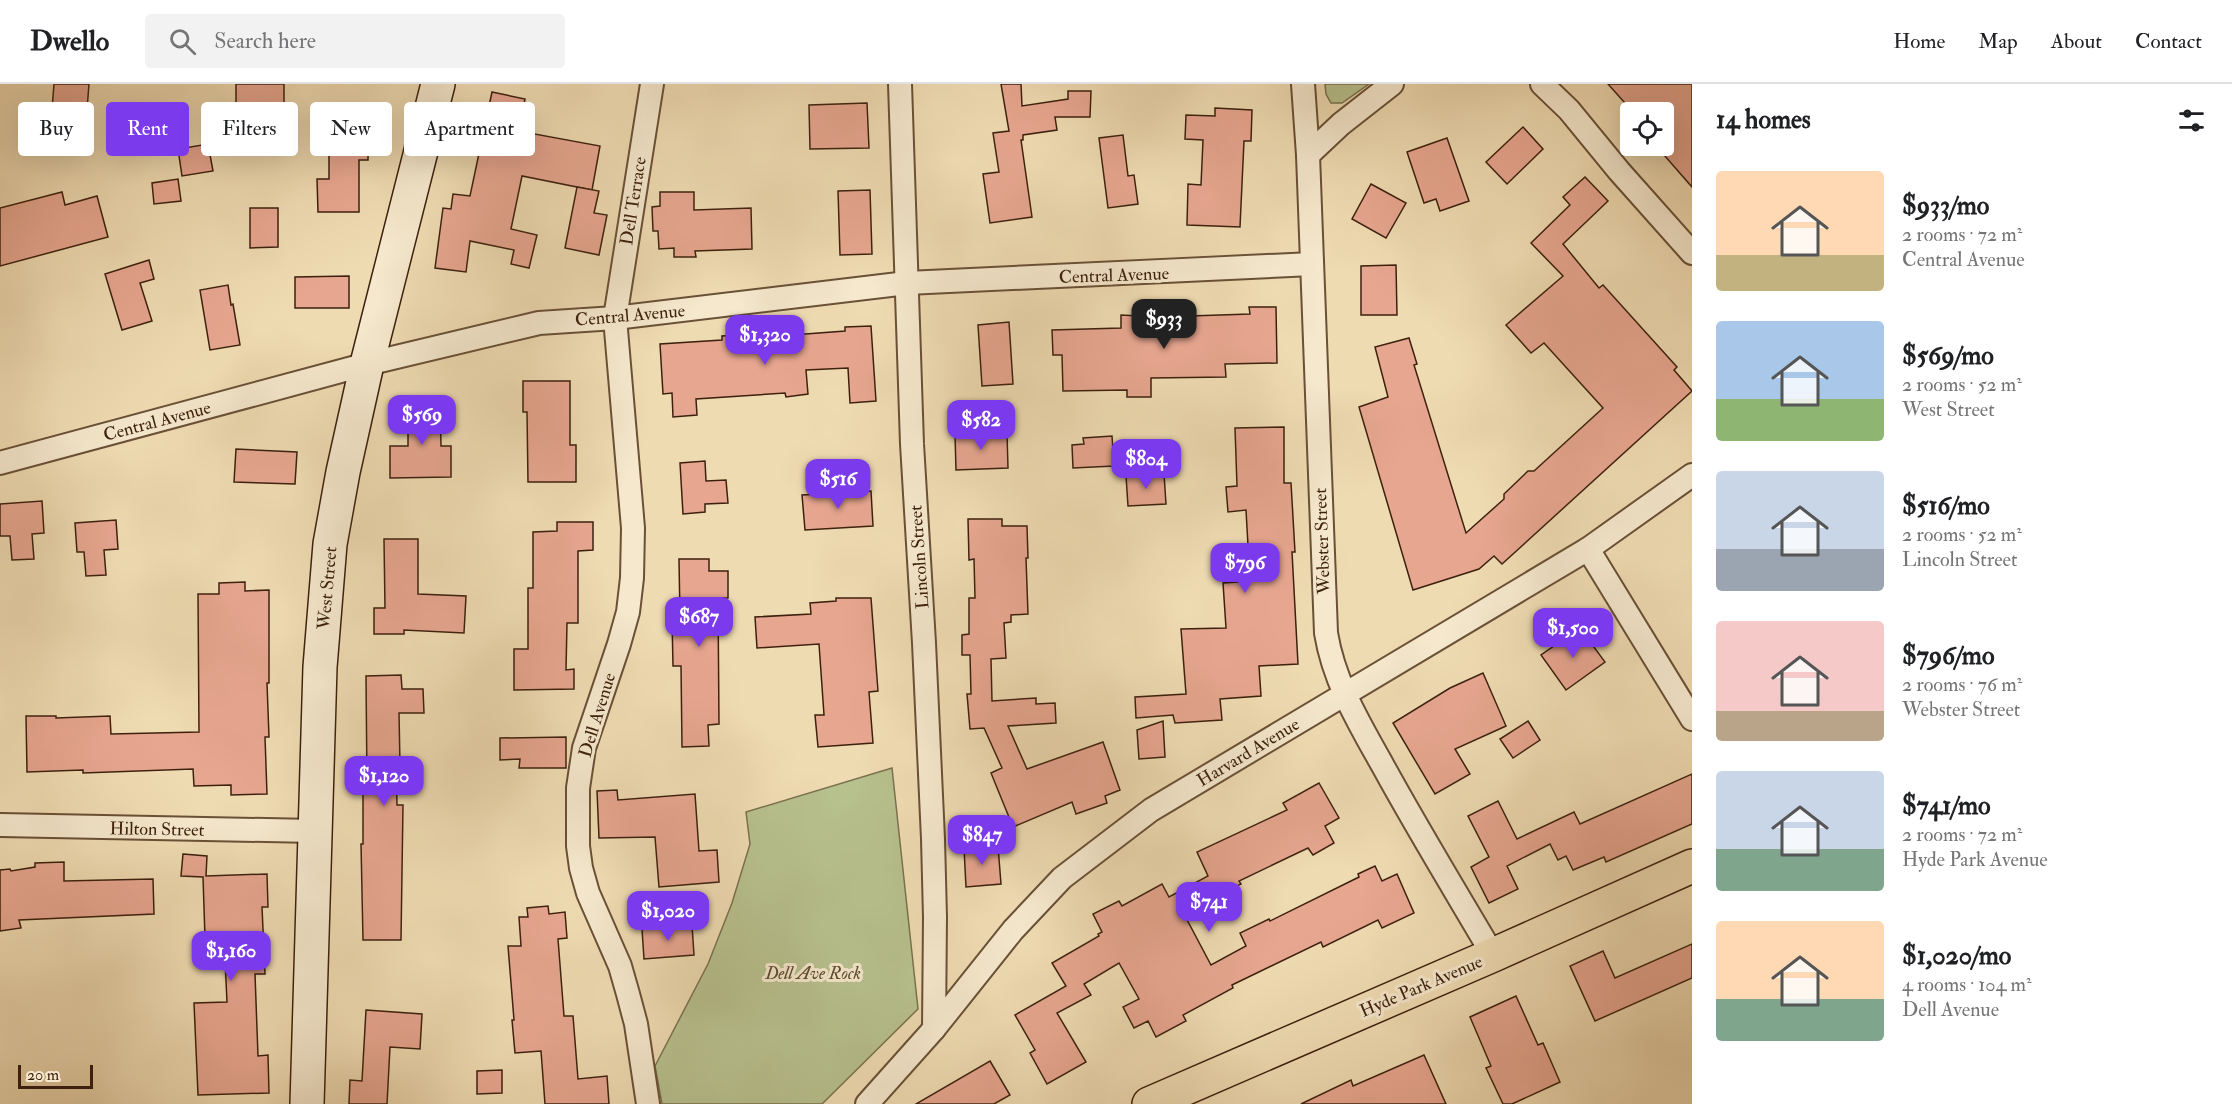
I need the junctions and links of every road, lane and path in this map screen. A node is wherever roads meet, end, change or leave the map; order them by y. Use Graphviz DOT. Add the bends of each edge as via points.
graph roads {
  1 [pos="438,84"];
  2 [pos="652,84"];
  3 [pos="900,84"];
  4 [pos="1303,84"];
  5 [pos="1392,84"];
  6 [pos="1542,84"];
  7 [pos="1308,155"];
  8 [pos="1692,253"];
  9 [pos="1312,264"];
  10 [pos="907,284"];
  11 [pos="615,318"];
  12 [pos="367,364"];
  13 [pos="0,463"];
  14 [pos="1692,475"];
  15 [pos="1588,549"];
  16 [pos="1344,696"];
  17 [pos="1692,719"];
  18 [pos="0,825"];
  19 [pos="314,831"];
  20 [pos="1692,866"];
  21 [pos="1493,955"];
  22 [pos="934,1029"];
  23 [pos="307,1104"];
  24 [pos="648,1104"];
  25 [pos="867,1104"];
  26 [pos="1149,1104"];
  1 -- 12 [label="main road, West Street"];
  2 -- 11 [label="street, Dell Terrace"];
  3 -- 10 [label="street, Lincoln Street"];
  4 -- 7 [label="street, Webster Street"];
  5 -- 7 [label="street"];
  6 -- 8 [label="street"];
  7 -- 9 [label="street, Webster Street"];
  9 -- 10 [label="street, Central Avenue"];
  9 -- 16 [label="street, Webster Street" via="1326,633"];
  10 -- 11 [label="street, Central Avenue"];
  10 -- 22 [label="street, Lincoln Street" via="933,839"];
  11 -- 12 [label="street, Central Avenue" via="539,322"];
  11 -- 24 [label="street, Dell Avenue" via="633,528 633,578 620,644 584,748 578,788 578,846 588,893 628,994"];
  12 -- 13 [label="street, Central Avenue"];
  12 -- 19 [label="main road, West Street" via="330,544 320,667"];
  14 -- 15 [label="street, Harvard Avenue"];
  15 -- 16 [label="street, Harvard Avenue"];
  15 -- 17 [label="street"];
  16 -- 21 [label="street, Webster Street"];
  16 -- 22 [label="street, Harvard Avenue" via="1151,810 1062,878 1013,930"];
  18 -- 19 [label="street, Hilton Street"];
  19 -- 23 [label="main road, West Street"];
  20 -- 21 [label="main road, Hyde Park Avenue"];
  21 -- 26 [label="main road, Hyde Park Avenue"];
  22 -- 25 [label="street, Harvard Avenue"];
}
